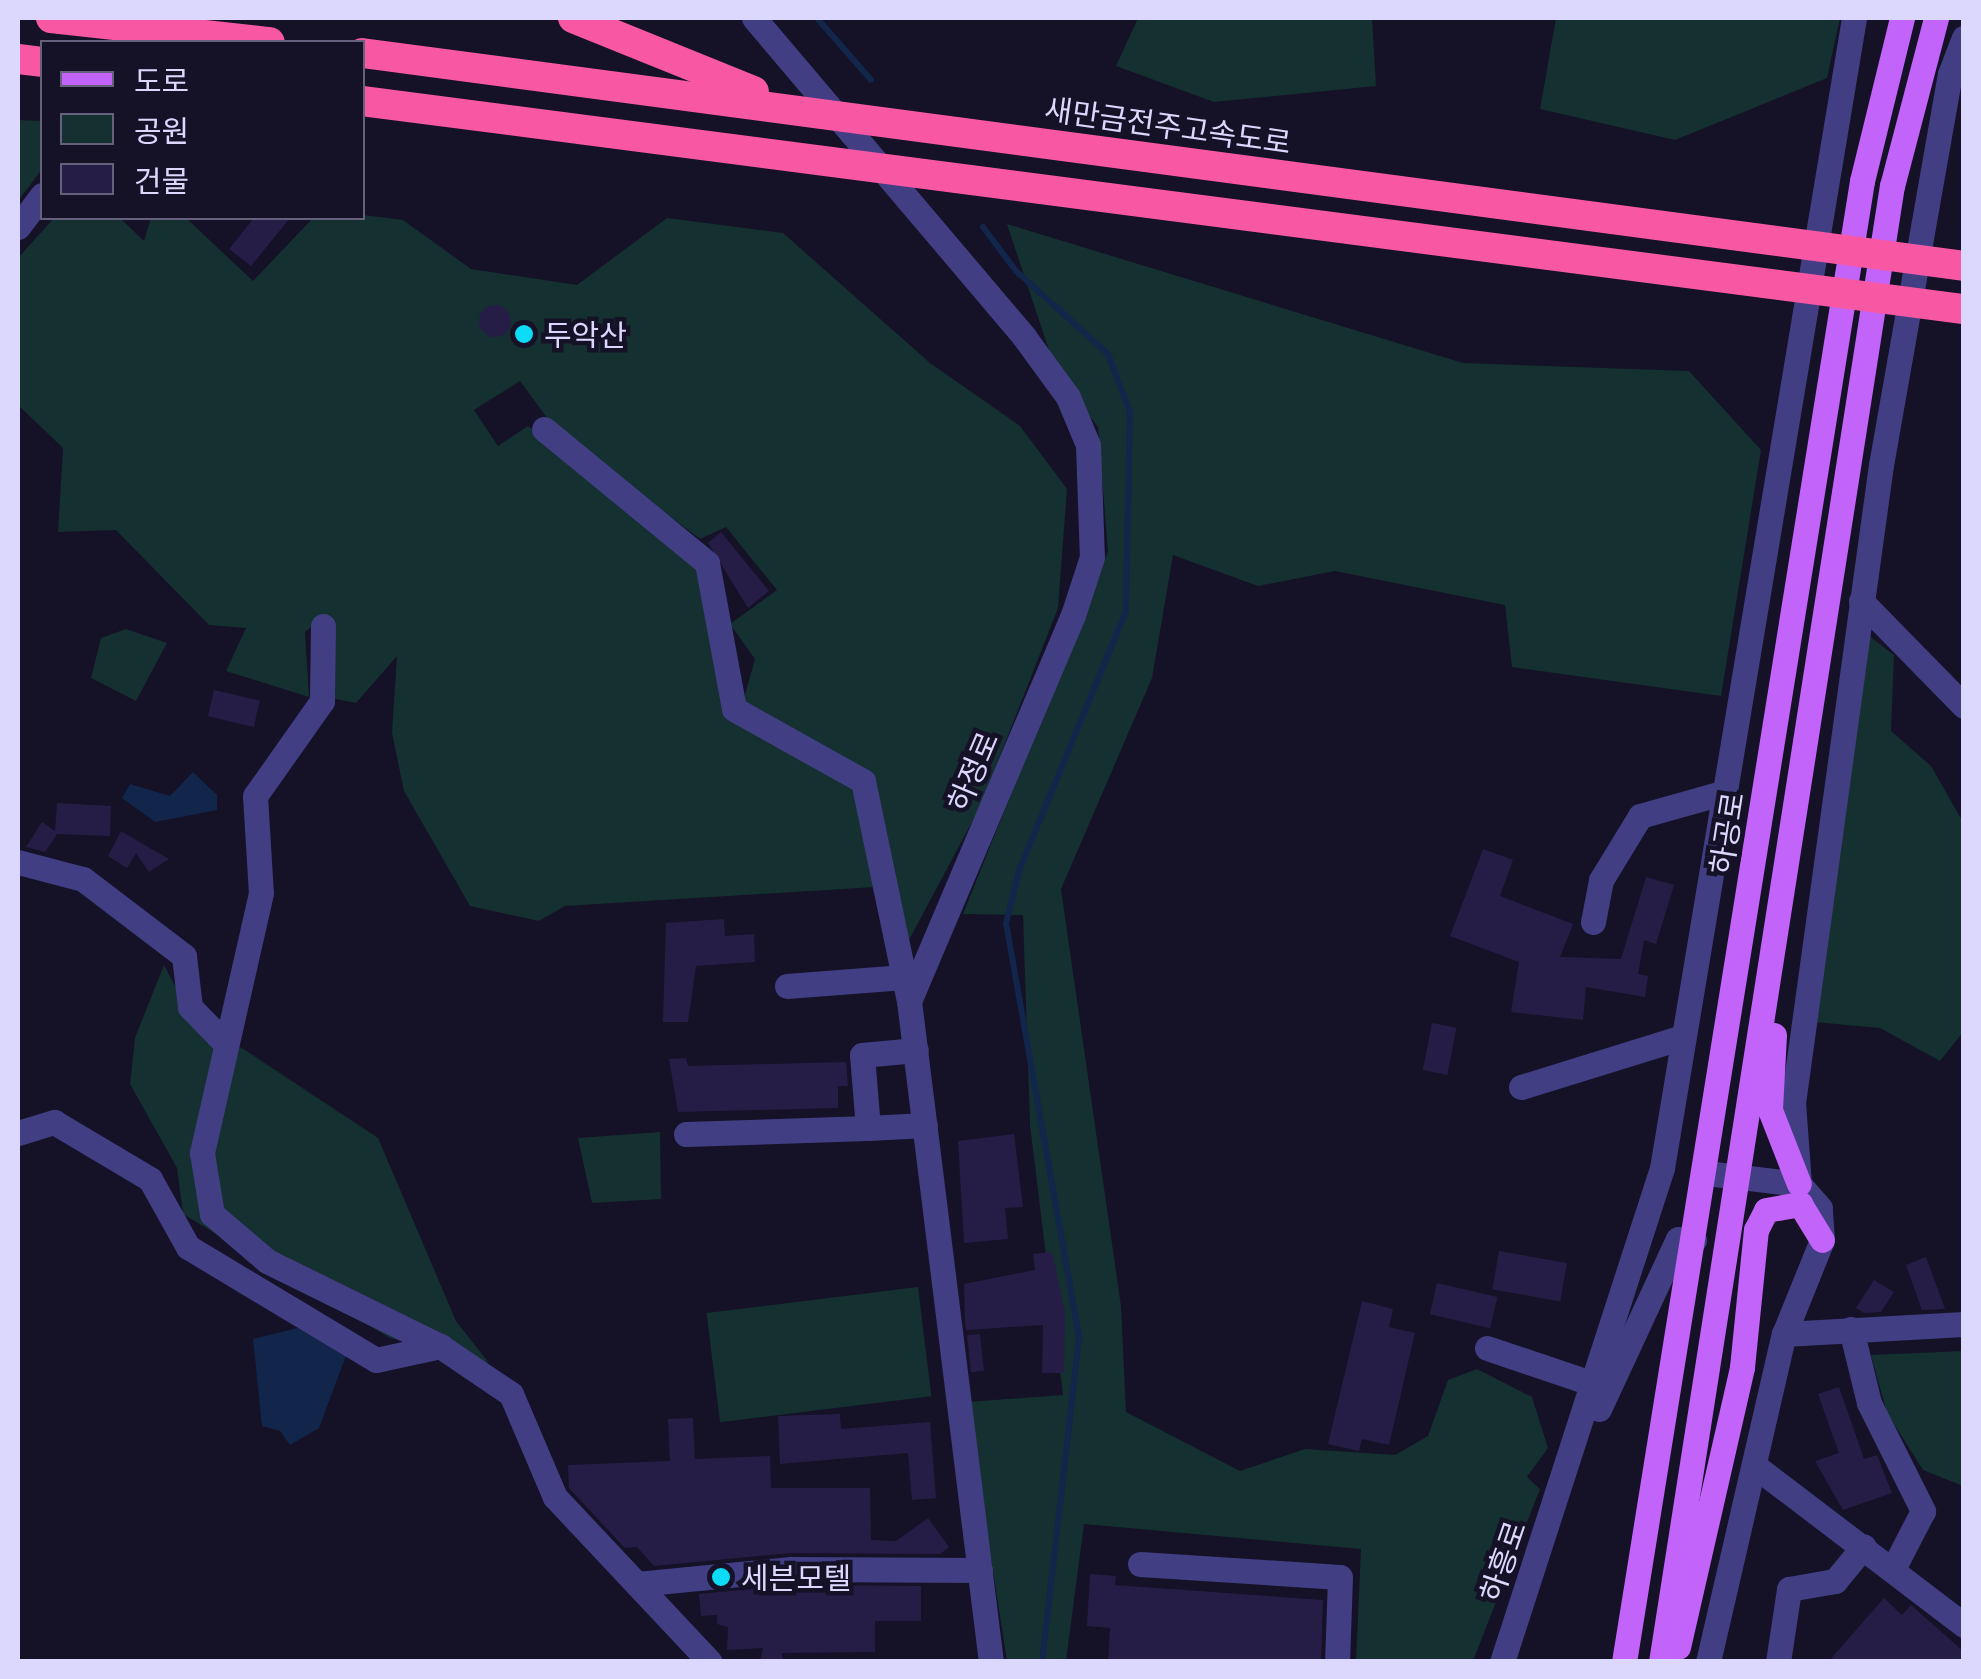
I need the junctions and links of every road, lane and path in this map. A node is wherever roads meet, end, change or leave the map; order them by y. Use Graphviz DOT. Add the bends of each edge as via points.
graph roads {
  1 [pos="51,18"];
  2 [pos="573,18"];
  3 [pos="754,18"];
  4 [pos="1854,18"];
  5 [pos="1902,18"];
  6 [pos="1936,18"];
  7 [pos="1964,38"];
  8 [pos="252,40"];
  9 [pos="365,53"];
  10 [pos="365,100"];
  11 [pos="808,112"];
  12 [pos="40,198"];
  13 [pos="18,226"];
  14 [pos="1964,266"];
  15 [pos="1964,309"];
  16 [pos="544,429"];
  17 [pos="1861,601"];
  18 [pos="323,626"];
  19 [pos="1964,706"];
  20 [pos="1722,793"];
  21 [pos="18,862"];
  22 [pos="1783,885"];
  23 [pos="1594,922"];
  24 [pos="787,986"];
  25 [pos="907,989"];
  26 [pos="1683,1037"];
  27 [pos="225,1043"];
  28 [pos="916,1050"];
  29 [pos="1521,1087"];
  30 [pos="925,1125"];
  31 [pos="868,1128"];
  32 [pos="18,1133"];
  33 [pos="686,1134"];
  34 [pos="1706,1174"];
  35 [pos="1737,1175"];
  36 [pos="1799,1184"];
  37 [pos="1694,1240"];
  38 [pos="1822,1240"];
  39 [pos="1964,1324"];
  40 [pos="1852,1329"];
  41 [pos="1784,1334"];
  42 [pos="440,1346"];
  43 [pos="1487,1348"];
  44 [pos="1594,1384"];
  45 [pos="1755,1466"];
  46 [pos="1563,1481"];
  47 [pos="1864,1546"];
  48 [pos="1140,1564"];
  49 [pos="1894,1567"];
  50 [pos="980,1570"];
  51 [pos="637,1584"];
  52 [pos="1964,1625"];
  53 [pos="710,1662"];
  54 [pos="991,1662"];
  55 [pos="1337,1662"];
  56 [pos="1502,1662"];
  57 [pos="1624,1662"];
  58 [pos="1662,1662"];
  59 [pos="1675,1662"];
  60 [pos="1708,1662"];
  61 [pos="1778,1662"];
  1 -- 8 [label="highway"];
  2 -- 11 [label="highway"];
  3 -- 25 [label="street, 하정로" via="1068,397 1088,444 1092,556 1074,616"];
  4 -- 20 [label="street"];
  5 -- 34 [label="main road, 하공로" via="1862,181"];
  6 -- 22 [label="main road" via="1892,186"];
  7 -- 17 [label="street" via="1929,193"];
  9 -- 11 [label="highway, 새만금전주고속도로"];
  10 -- 15 [label="highway"];
  11 -- 14 [label="highway, 새만금전주고속도로"];
  12 -- 13 [label="street"];
  16 -- 25 [label="street" via="708,564 734,709 863,781"];
  17 -- 19 [label="street"];
  17 -- 36 [label="street" via="1792,1103"];
  18 -- 27 [label="street" via="322,701 256,796 261,892"];
  20 -- 23 [label="street" via="1640,816 1601,880"];
  20 -- 26 [label="street"];
  21 -- 27 [label="street" via="83,879 184,956 190,1007"];
  22 -- 35 [label="main road"];
  22 -- 36 [label="main road" via="1770,1110"];
  24 -- 25 [label="street"];
  25 -- 28 [label="street"];
  26 -- 29 [label="street"];
  26 -- 44 [label="street" via="1662,1168"];
  27 -- 42 [label="street" via="202,1154 212,1214 266,1261"];
  28 -- 30 [label="street"];
  28 -- 31 [label="street" via="862,1055"];
  30 -- 31 [label="street"];
  30 -- 50 [label="street"];
  31 -- 33 [label="street"];
  32 -- 42 [label="street" via="54,1122 150,1179 188,1248 376,1360"];
  34 -- 35 [label="street"];
  34 -- 37 [label="main road, 하공로"];
  35 -- 36 [label="street"];
  35 -- 58 [label="main road"];
  36 -- 38 [label="street" via="1820,1208"];
  37 -- 46 [label="street" via="1678,1239"];
  37 -- 57 [label="main road, 하공로"];
  38 -- 41 [label="street"];
  38 -- 59 [label="main road" via="1800,1204 1766,1210 1756,1230 1742,1367"];
  39 -- 40 [label="street"];
  40 -- 41 [label="street"];
  40 -- 49 [label="street" via="1869,1403 1923,1511"];
  41 -- 45 [label="street"];
  42 -- 51 [label="street" via="510,1394 556,1496"];
  43 -- 44 [label="street"];
  44 -- 46 [label="street"];
  45 -- 47 [label="street"];
  45 -- 60 [label="street"];
  46 -- 56 [label="street, 하흥로"];
  47 -- 49 [label="street"];
  47 -- 61 [label="street" via="1835,1581 1789,1588"];
  48 -- 55 [label="street" via="1340,1577"];
  49 -- 52 [label="street"];
  50 -- 51 [label="street" via="791,1569"];
  50 -- 54 [label="street"];
  51 -- 53 [label="street"];
}
